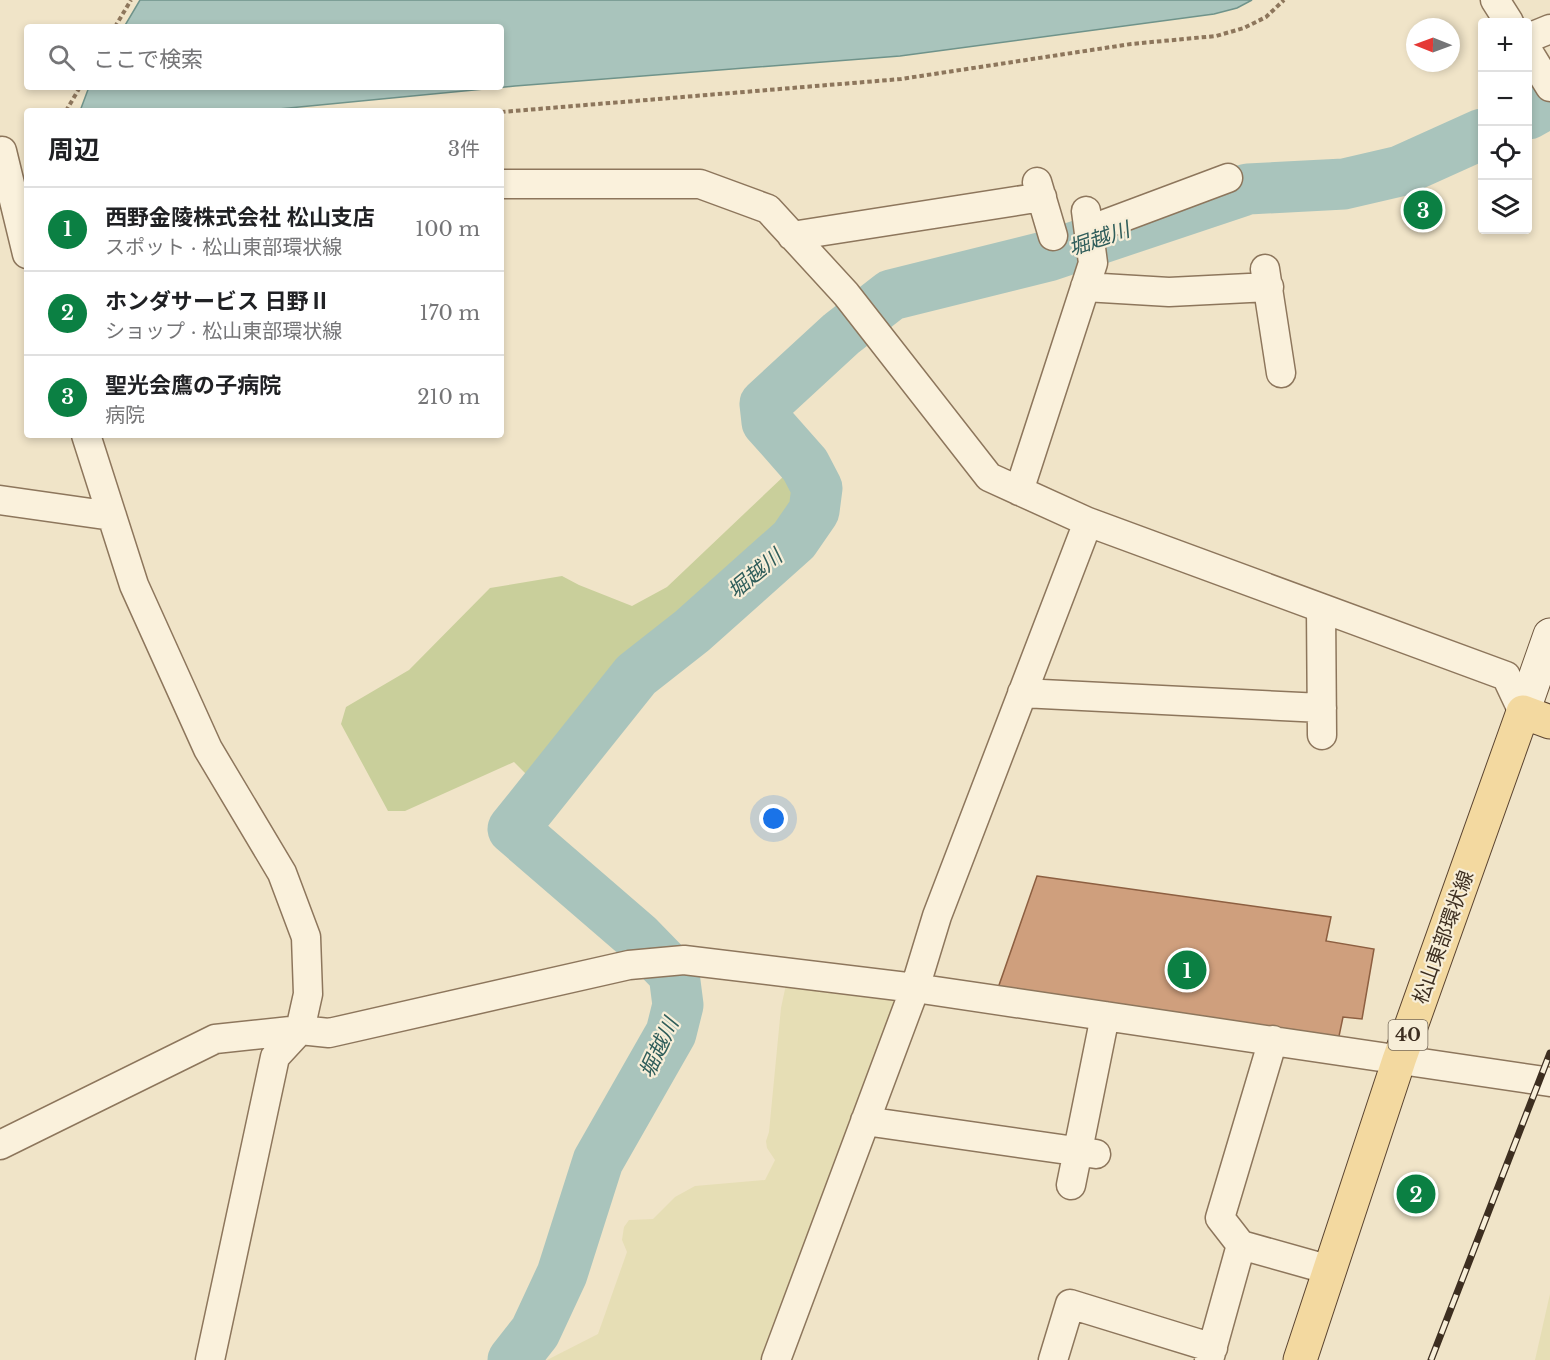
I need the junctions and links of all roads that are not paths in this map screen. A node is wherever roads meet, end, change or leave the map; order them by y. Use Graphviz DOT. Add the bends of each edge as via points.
graph roads {
  1 [pos="1495,0"];
  2 [pos="1506,18"];
  3 [pos="1550,29"];
  4 [pos="1532,36"];
  5 [pos="1532,59"];
  6 [pos="1550,87"];
  7 [pos="10,152"];
  8 [pos="1228,178"];
  9 [pos="504,184"];
  10 [pos="24,236"];
  11 [pos="792,236"];
  12 [pos="1053,236"];
  13 [pos="1085,287"];
  14 [pos="1281,373"];
  15 [pos="87,438"];
  16 [pos="1019,491"];
  17 [pos="0,500"];
  18 [pos="112,516"];
  19 [pos="1088,522"];
  20 [pos="1321,608"];
  21 [pos="1550,634"];
  22 [pos="1022,693"];
  23 [pos="1537,717"];
  24 [pos="915,988"];
  25 [pos="1105,1016"];
  26 [pos="300,1030"];
  27 [pos="1273,1040"];
  28 [pos="1399,1060"];
  29 [pos="1550,1082"];
  30 [pos="865,1121"];
  31 [pos="0,1145"];
  32 [pos="1087,1153"];
  33 [pos="1071,1185"];
  34 [pos="1241,1245"];
  35 [pos="1330,1270"];
  36 [pos="1211,1354"];
  37 [pos="210,1360"];
  38 [pos="776,1360"];
  39 [pos="1053,1360"];
  40 [pos="1300,1360"];
  1 -- 2 [label="street"];
  3 -- 4 [label="street"];
  5 -- 6 [label="street"];
  7 -- 10 [label="street"];
  8 -- 13 [label="street" via="1087,220 1093,263"];
  9 -- 11 [label="street" via="700,184 768,209"];
  11 -- 12 [label="street" via="1040,190"];
  11 -- 16 [label="street" via="846,294 989,477"];
  13 -- 14 [label="street" via="1169,292 1267,278"];
  13 -- 16 [label="street"];
  15 -- 18 [label="street"];
  16 -- 19 [label="street"];
  17 -- 18 [label="street"];
  18 -- 26 [label="street" via="134,585 208,749 282,873 306,937 308,994"];
  19 -- 20 [label="street"];
  19 -- 22 [label="street"];
  20 -- 22 [label="street" via="1323,721"];
  20 -- 23 [label="street" via="1506,676"];
  21 -- 23 [label="main road"];
  22 -- 24 [label="street" via="937,916"];
  23 -- 28 [label="main road, 松山東部環状線 / 40"];
  24 -- 25 [label="street"];
  24 -- 26 [label="street" via="684,960 618,967 329,1034"];
  24 -- 30 [label="street"];
  25 -- 27 [label="street"];
  25 -- 32 [label="street"];
  26 -- 31 [label="street" via="215,1039"];
  26 -- 37 [label="street" via="275,1057"];
  27 -- 28 [label="street"];
  27 -- 34 [label="street" via="1220,1218"];
  28 -- 29 [label="street"];
  28 -- 35 [label="main road, 松山東部環状線 / 40"];
  30 -- 32 [label="street"];
  30 -- 38 [label="street"];
  32 -- 33 [label="street"];
  34 -- 35 [label="street"];
  34 -- 36 [label="street"];
  35 -- 40 [label="main road, 松山東部環状線 / 40"];
  36 -- 39 [label="street" via="1070,1304"];
}
